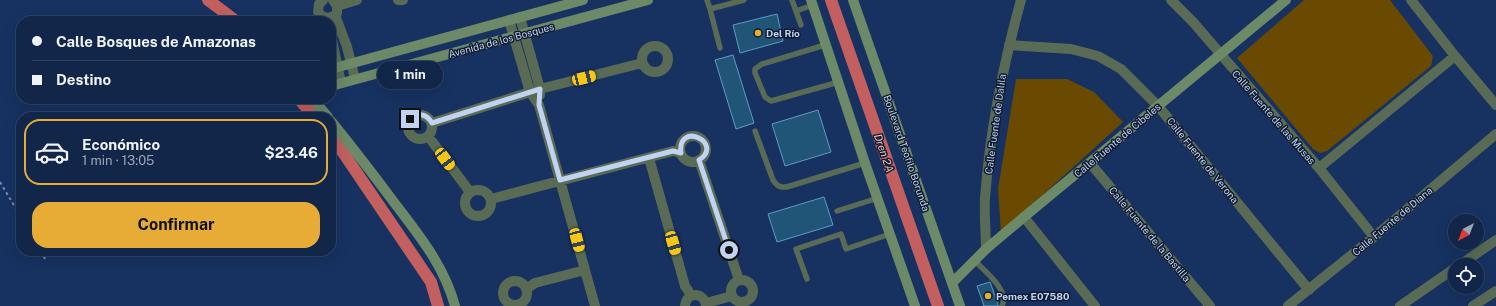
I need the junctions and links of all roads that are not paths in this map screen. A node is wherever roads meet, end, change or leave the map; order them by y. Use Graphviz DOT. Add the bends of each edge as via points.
graph roads {
  1 [pos="322,0"];
  2 [pos="357,0"];
  3 [pos="398,0"];
  4 [pos="403,0"];
  5 [pos="583,0"];
  6 [pos="707,0"];
  7 [pos="744,0"];
  8 [pos="792,0"];
  9 [pos="853,0"];
  10 [pos="1021,0"];
  11 [pos="1171,0"];
  12 [pos="1286,0"];
  13 [pos="1411,0"];
  14 [pos="643,1"];
  15 [pos="737,1"];
  16 [pos="812,3"];
  17 [pos="710,9"];
  18 [pos="796,11"];
  19 [pos="332,12"];
  20 [pos="323,16"];
  21 [pos="520,17"];
  22 [pos="509,20"];
  23 [pos="336,22"];
  24 [pos="801,25"];
  25 [pos="525,34"];
  26 [pos="514,37"];
  27 [pos="825,45"];
  28 [pos="1009,45"];
  29 [pos="720,48"];
  30 [pos="1221,55"];
  31 [pos="1455,56"];
  32 [pos="352,63"];
  33 [pos="642,63"];
  34 [pos="336,67"];
  35 [pos="336,72"];
  36 [pos="355,79"];
  37 [pos="838,82"];
  38 [pos="342,83"];
  39 [pos="336,85"];
  40 [pos="535,91"];
  41 [pos="317,104"];
  42 [pos="1496,105"];
  43 [pos="1158,106"];
  44 [pos="324,112"];
  45 [pos="432,123"];
  46 [pos="336,127"];
  47 [pos="755,131"];
  48 [pos="1496,134"];
  49 [pos="428,136"];
  50 [pos="681,153"];
  51 [pos="648,158"];
  52 [pos="699,160"];
  53 [pos="865,163"];
  54 [pos="1090,163"];
  55 [pos="1319,168"];
  56 [pos="560,180"];
  57 [pos="470,192"];
  58 [pos="878,198"];
  59 [pos="491,199"];
  60 [pos="837,211"];
  61 [pos="1024,217"];
  62 [pos="890,234"];
  63 [pos="1374,237"];
  64 [pos="1496,240"];
  65 [pos="986,250"];
  66 [pos="1470,258"];
  67 [pos="975,261"];
  68 [pos="585,270"];
  69 [pos="1448,273"];
  70 [pos="807,279"];
  71 [pos="739,280"];
  72 [pos="952,282"];
  73 [pos="526,288"];
  74 [pos="1309,290"];
  75 [pos="1496,291"];
  76 [pos="691,295"];
  77 [pos="732,296"];
  78 [pos="706,304"];
  79 [pos="455,306"];
  80 [pos="517,306"];
  81 [pos="595,306"];
  82 [pos="684,306"];
  83 [pos="916,306"];
  84 [pos="960,306"];
  85 [pos="1002,306"];
  86 [pos="1095,306"];
  87 [pos="1210,306"];
  88 [pos="1288,306"];
  89 [pos="1400,306"];
  90 [pos="1473,306"];
  1 -- 20 [label="street" via="318,12"];
  2 -- 19 [label="street"];
  3 -- 4 [label="street"];
  5 -- 21 [label="street, Avenida de los Bosques"];
  6 -- 17 [label="lane"];
  7 -- 15 [label="lane"];
  8 -- 18 [label="lane"];
  9 -- 72 [label="street, Boulevard Teofilo Borunda"];
  10 -- 28 [label="street, Calle Fuente de Dalila"];
  11 -- 30 [label="street, Calle Fuente de las Musas"];
  12 -- 30 [label="street, Calle Fuente de Cibeles"];
  13 -- 31 [label="street"];
  14 -- 25 [label="street, Avenida de los Bosques"];
  15 -- 17 [label="lane"];
  16 -- 18 [label="lane"];
  16 -- 27 [label="street"];
  17 -- 29 [label="lane"];
  18 -- 24 [label="lane"];
  21 -- 22 [label="street, Avenida de los Bosques"];
  21 -- 25 [label="street"];
  22 -- 26 [label="street"];
  22 -- 32 [label="street, Avenida de los Bosques"];
  23 -- 32 [label="street"];
  25 -- 26 [label="street, Avenida de los Bosques"];
  25 -- 40 [label="street"];
  26 -- 36 [label="street, Avenida de los Bosques"];
  26 -- 40 [label="street"];
  27 -- 37 [label="street"];
  27 -- 37 [label="lane" via="762,64 755,72 765,97 771,101"];
  28 -- 43 [label="street, Calle Fuente de Verona" via="1071,49 1098,56 1120,69"];
  28 -- 65 [label="street, Calle Fuente de Dalila" via="998,92 990,148 985,199"];
  30 -- 43 [label="street, Calle Fuente de Cibeles"];
  30 -- 55 [label="street, Calle Fuente de las Musas"];
  31 -- 42 [label="street"];
  31 -- 55 [label="street"];
  32 -- 34 [label="street, Avenida de los Bosques"];
  32 -- 36 [label="street"];
  33 -- 40 [label="street"];
  35 -- 38 [label="street"];
  36 -- 38 [label="street, Avenida de los Bosques"];
  37 -- 53 [label="street"];
  38 -- 39 [label="street, Avenida de los Bosques"];
  40 -- 45 [label="street"];
  40 -- 56 [label="street"];
  41 -- 44 [label="street"];
  43 -- 54 [label="street, Calle Fuente de Cibeles"];
  43 -- 74 [label="street, Calle Fuente de Verona"];
  45 -- 49 [label="street" via="432,130"];
  45 -- 49 [label="street" via="423,114 414,116 408,123 409,132 415,138"];
  46 -- 79 [label="street" via="431,252"];
  47 -- 53 [label="lane" via="773,180 780,187"];
  48 -- 63 [label="street, Calle Fuente de Diana"];
  49 -- 57 [label="street"];
  50 -- 51 [label="street" via="673,151"];
  50 -- 52 [label="street" via="691,162"];
  50 -- 52 [label="street" via="681,145 686,138 699,137 704,141 706,150 705,156"];
  51 -- 56 [label="street"];
  51 -- 76 [label="street" via="685,286"];
  52 -- 71 [label="street"];
  53 -- 58 [label="street"];
  54 -- 61 [label="street, Calle Fuente de Cibeles"];
  54 -- 87 [label="street, Calle Fuente de la Bastilla"];
  55 -- 63 [label="street, Calle Fuente de las Musas"];
  56 -- 59 [label="street"];
  56 -- 68 [label="street"];
  57 -- 59 [label="street" via="485,191"];
  57 -- 59 [label="street" via="465,204 468,212 476,216 485,214 490,208"];
  58 -- 60 [label="lane"];
  58 -- 62 [label="street"];
  61 -- 65 [label="street, Calle Fuente de Cibeles"];
  61 -- 86 [label="street"];
  62 -- 70 [label="lane" via="846,249 841,234 796,249"];
  62 -- 83 [label="street"];
  63 -- 74 [label="street, Calle Fuente de Diana"];
  64 -- 66 [label="street"];
  65 -- 67 [label="street, Calle Fuente de Cibeles"];
  67 -- 72 [label="street, Calle Fuente de Cibeles"];
  67 -- 85 [label="lane" via="999,287 1004,296"];
  68 -- 73 [label="street" via="535,283"];
  68 -- 81 [label="street"];
  69 -- 89 [label="street"];
  71 -- 77 [label="street" via="732,287"];
  71 -- 77 [label="street" via="749,282 753,288 753,296 744,302 737,301"];
  72 -- 84 [label="street, Boulevard Teofilo Borunda"];
  73 -- 80 [label="street" via="526,299"];
  73 -- 80 [label="street" via="516,281 508,283 504,290 506,301"];
  74 -- 88 [label="street, Calle Fuente de Diana"];
  75 -- 90 [label="street"];
  76 -- 78 [label="street" via="698,295"];
  76 -- 82 [label="street"];
  77 -- 78 [label="street"];
}
